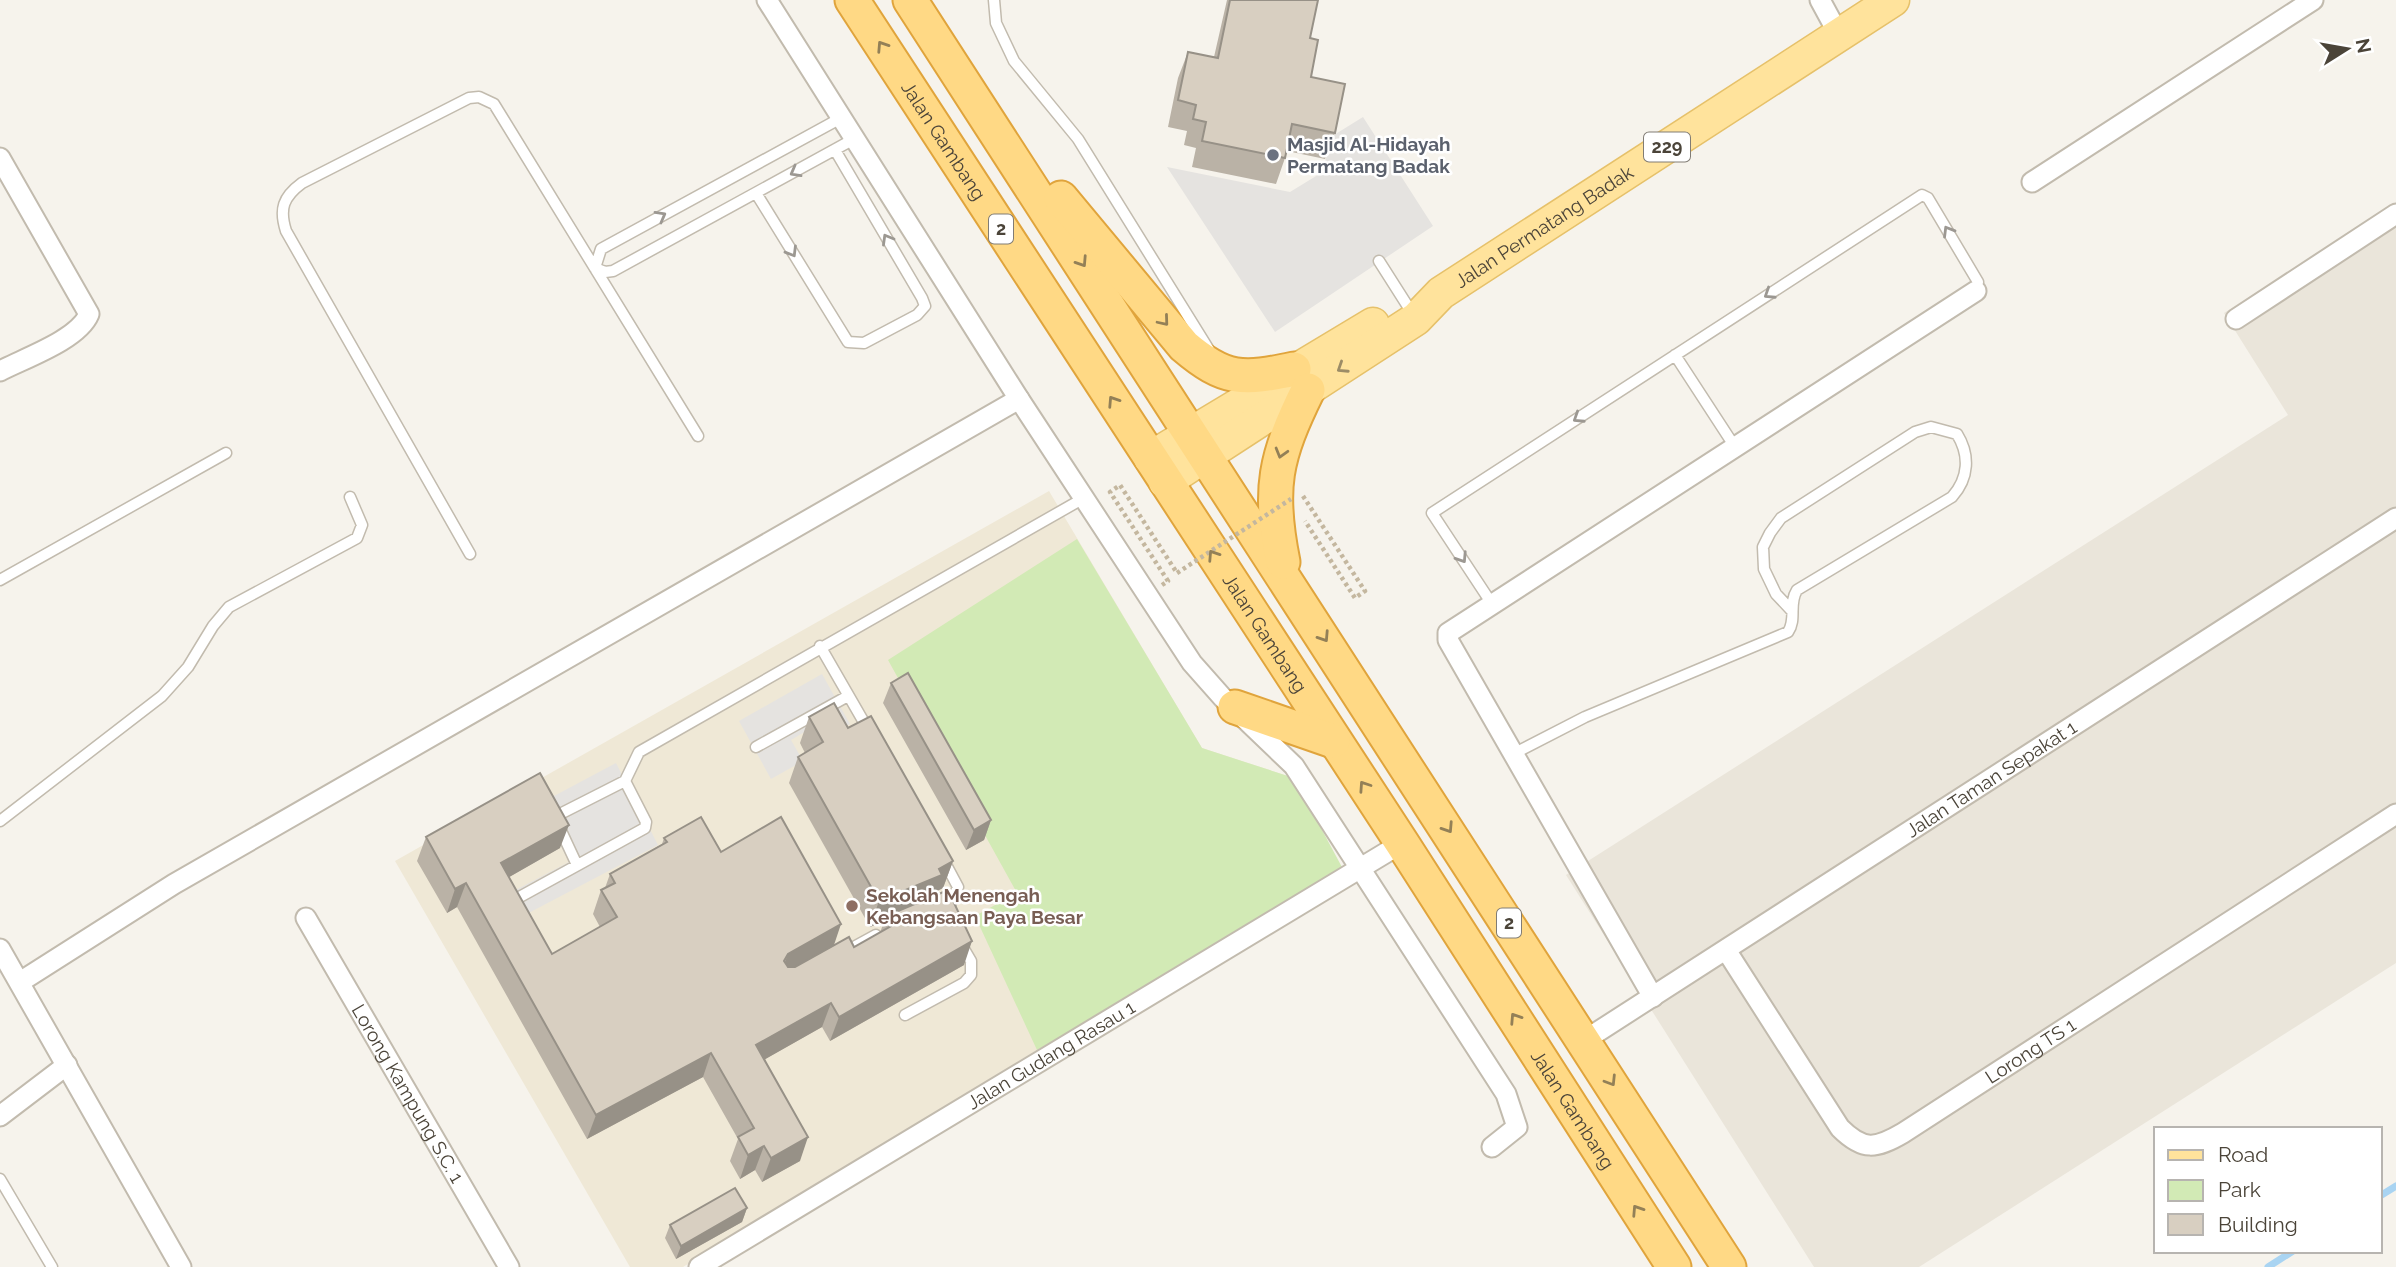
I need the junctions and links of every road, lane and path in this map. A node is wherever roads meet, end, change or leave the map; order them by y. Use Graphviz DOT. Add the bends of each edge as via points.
graph roads {
  1 [pos="767,0"];
  2 [pos="852,0"];
  3 [pos="910,0"];
  4 [pos="994,0"];
  5 [pos="1819,0"];
  6 [pos="1893,0"];
  7 [pos="2313,0"];
  8 [pos="1839,35"];
  9 [pos="963,80"];
  10 [pos="841,118"];
  11 [pos="854,138"];
  12 [pos="835,150"];
  13 [pos="0,158"];
  14 [pos="2032,181"];
  15 [pos="756,193"];
  16 [pos="2396,214"];
  17 [pos="1379,261"];
  18 [pos="595,268"];
  19 [pos="1976,291"];
  20 [pos="1412,312"];
  21 [pos="2236,319"];
  22 [pos="1675,355"];
  23 [pos="0,371"];
  24 [pos="1224,374"];
  25 [pos="1301,380"];
  26 [pos="1019,399"];
  27 [pos="698,436"];
  28 [pos="1200,444"];
  29 [pos="1735,447"];
  30 [pos="226,453"];
  31 [pos="1158,470"];
  32 [pos="350,497"];
  33 [pos="1084,498"];
  34 [pos="1307,502"];
  35 [pos="2396,518"];
  36 [pos="470,554"];
  37 [pos="0,580"];
  38 [pos="1287,580"];
  39 [pos="1168,581"];
  40 [pos="1492,604"];
  41 [pos="1792,611"];
  42 [pos="820,646"];
  43 [pos="848,696"];
  44 [pos="1235,708"];
  45 [pos="1333,741"];
  46 [pos="876,744"];
  47 [pos="756,747"];
  48 [pos="1513,754"];
  49 [pos="625,781"];
  50 [pos="2396,814"];
  51 [pos="0,821"];
  52 [pos="1402,843"];
  53 [pos="938,852"];
  54 [pos="577,865"];
  55 [pos="1360,868"];
  56 [pos="516,899"];
  57 [pos="950,904"];
  58 [pos="936,907"];
  59 [pos="306,918"];
  60 [pos="889,929"];
  61 [pos="0,949"];
  62 [pos="1726,950"];
  63 [pos="831,959"];
  64 [pos="20,982"];
  65 [pos="1653,997"];
  66 [pos="905,1014"];
  67 [pos="1585,1040"];
  68 [pos="66,1063"];
  69 [pos="0,1116"];
  70 [pos="1492,1147"];
  71 [pos="0,1180"];
  72 [pos="52,1267"];
  73 [pos="181,1267"];
  74 [pos="509,1267"];
  75 [pos="699,1267"];
  76 [pos="1674,1267"];
  77 [pos="1729,1267"];
  1 -- 10 [label="street"];
  31 -- 2 [label="highway, Jalan Gambang / 2, one-way"];
  3 -- 9 [label="highway, 2"];
  4 -- 24 [label="lane" via="996,23 1014,61 1093,162"];
  5 -- 8 [label="street"];
  6 -- 8 [label="main road, Jalan Permatang Badak / 229"];
  7 -- 14 [label="street"];
  8 -- 20 [label="main road, Jalan Permatang Badak / 229"];
  9 -- 24 [label="highway, one-way" via="1184,346"];
  9 -- 28 [label="highway, 2, one-way"];
  10 -- 11 [label="street"];
  18 -- 10 [label="lane, one-way" via="601,248"];
  11 -- 12 [label="lane"];
  11 -- 26 [label="street"];
  12 -- 15 [label="lane, one-way"];
  15 -- 12 [label="lane, one-way" via="848,342 864,343 917,315 925,306 922,298"];
  13 -- 23 [label="street" via="89,314 72,334"];
  15 -- 18 [label="lane" via="613,271"];
  16 -- 21 [label="street"];
  17 -- 20 [label="lane"];
  18 -- 27 [label="lane"];
  18 -- 36 [label="lane" via="494,104 479,97 302,183 284,201 281,214 286,231"];
  19 -- 22 [label="lane, one-way" via="1978,282 1922,195"];
  19 -- 29 [label="street"];
  20 -- 25 [label="main road, Jalan Permatang Badak / 229"];
  22 -- 29 [label="lane"];
  22 -- 40 [label="lane, one-way" via="1432,513"];
  24 -- 25 [label="highway"];
  25 -- 28 [label="main road, Jalan Permatang Badak / 229"];
  25 -- 38 [label="highway, one-way" via="1274,481"];
  26 -- 33 [label="street"];
  26 -- 64 [label="street" via="174,884"];
  28 -- 31 [label="main road, Jalan Permatang Badak / 229"];
  28 -- 38 [label="highway, 2"];
  29 -- 40 [label="street"];
  30 -- 37 [label="lane"];
  45 -- 31 [label="highway, Jalan Gambang / 2, one-way"];
  32 -- 51 [label="lane" via="362,525 357,538 229,607 163,696"];
  33 -- 42 [label="lane"];
  33 -- 44 [label="street" via="1192,663"];
  34 -- 39 [label="path, bridge" via="1365,591 1355,598 1291,499 1177,573 1120,485 1110,492"];
  35 -- 62 [label="street, Jalan Taman Sepakat 1"];
  38 -- 67 [label="highway, 2, one-way"];
  40 -- 48 [label="street" via="1448,633 1448,640"];
  41 -- 41 [label="lane" via="1797,590 1952,497 1962,486 1966,468 1965,447 1957,434 1931,427 1915,432 1781,518 1763,547 1764,569 1776,594"];
  41 -- 48 [label="lane" via="1788,632 1585,718"];
  42 -- 43 [label="lane"];
  42 -- 49 [label="lane" via="639,752"];
  43 -- 46 [label="lane"];
  43 -- 47 [label="lane"];
  44 -- 45 [label="highway"];
  44 -- 55 [label="street" via="1294,766"];
  52 -- 45 [label="highway, Jalan Gambang / 2, one-way"];
  48 -- 65 [label="street"];
  49 -- 54 [label="lane" via="645,828"];
  49 -- 54 [label="lane" via="556,820"];
  50 -- 62 [label="street, Lorong TS 1" via="1903,1133 1877,1145 1863,1146 1840,1128"];
  52 -- 55 [label="street, Jalan Gudang Rasau 1"];
  76 -- 52 [label="highway, Jalan Gambang / 2, one-way"];
  53 -- 57 [label="lane" via="957,883 957,895"];
  54 -- 56 [label="lane"];
  55 -- 70 [label="street" via="1506,1094 1517,1127"];
  55 -- 75 [label="street, Jalan Gudang Rasau 1"];
  57 -- 58 [label="lane"];
  57 -- 66 [label="lane" via="952,927 971,961 971,975"];
  59 -- 74 [label="street, Lorong Kampung S.C. 1"];
  60 -- 63 [label="lane"];
  61 -- 64 [label="street"];
  62 -- 65 [label="street, Jalan Taman Sepakat 1"];
  64 -- 68 [label="street"];
  65 -- 67 [label="street, Jalan Taman Sepakat 1"];
  67 -- 77 [label="highway, 2, one-way"];
  68 -- 69 [label="street"];
  68 -- 73 [label="street"];
  71 -- 72 [label="lane"];
}
